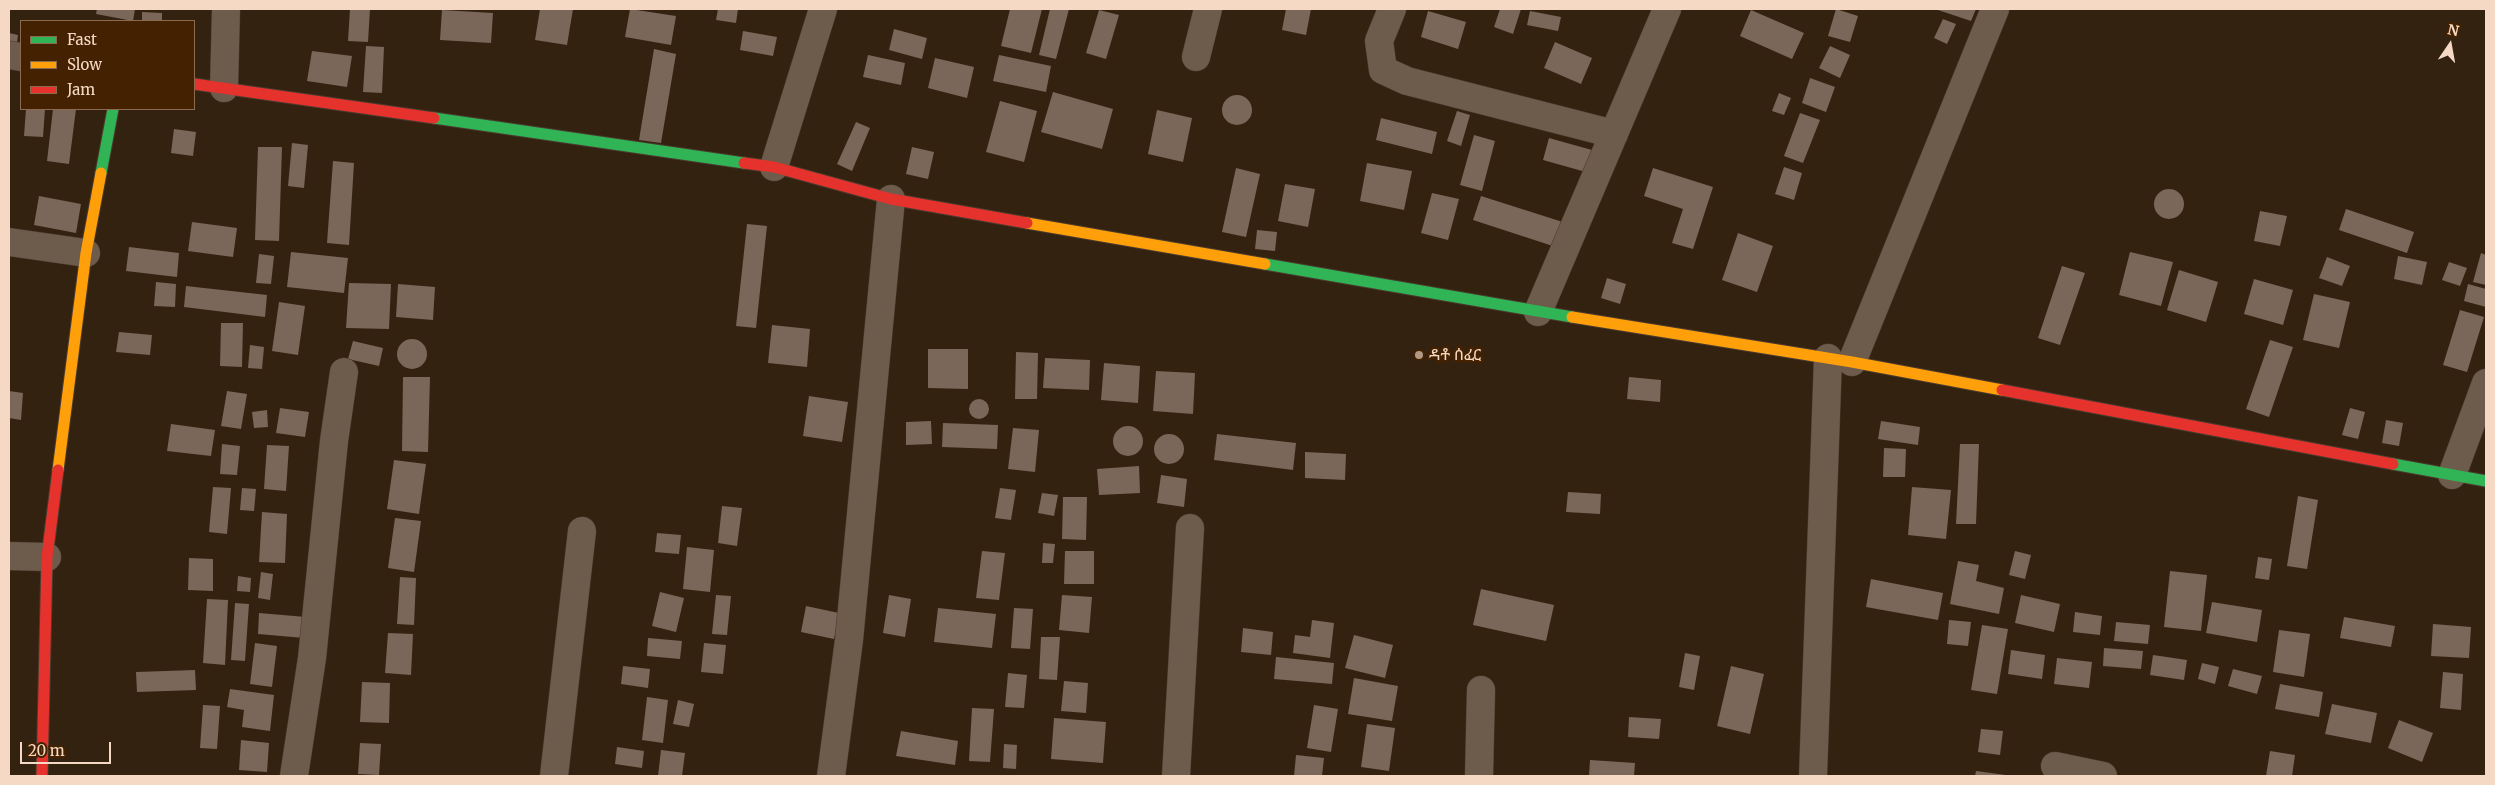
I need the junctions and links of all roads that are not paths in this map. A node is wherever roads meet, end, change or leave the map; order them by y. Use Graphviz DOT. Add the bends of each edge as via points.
graph roads {
  1 [pos="226,9"];
  2 [pos="823,9"];
  3 [pos="1208,9"];
  4 [pos="1392,9"];
  5 [pos="1667,9"];
  6 [pos="1994,9"];
  7 [pos="1196,57"];
  8 [pos="195,84"];
  9 [pos="224,88"];
  10 [pos="112,110"];
  11 [pos="1614,134"];
  12 [pos="774,168"];
  13 [pos="891,200"];
  14 [pos="9,242"];
  15 [pos="86,253"];
  16 [pos="1538,312"];
  17 [pos="1840,360"];
  18 [pos="344,372"];
  19 [pos="2486,383"];
  20 [pos="2452,475"];
  21 [pos="2486,481"];
  22 [pos="1190,528"];
  23 [pos="582,531"];
  24 [pos="9,556"];
  25 [pos="47,557"];
  26 [pos="1481,690"];
  27 [pos="2055,766"];
  28 [pos="42,776"];
  29 [pos="294,776"];
  30 [pos="554,776"];
  31 [pos="832,776"];
  32 [pos="1176,776"];
  33 [pos="1479,776"];
  34 [pos="1813,776"];
  35 [pos="2103,776"];
  1 -- 9 [label="street"];
  2 -- 12 [label="street"];
  3 -- 7 [label="street"];
  4 -- 11 [label="street" via="1379,41 1383,70 1407,81"];
  5 -- 11 [label="street"];
  6 -- 17 [label="street"];
  8 -- 9 [label="street"];
  9 -- 12 [label="street"];
  10 -- 15 [label="street"];
  11 -- 16 [label="street"];
  12 -- 13 [label="street"];
  13 -- 16 [label="street"];
  13 -- 31 [label="street" via="849,640"];
  14 -- 15 [label="street"];
  15 -- 25 [label="street"];
  16 -- 17 [label="street"];
  17 -- 20 [label="street"];
  17 -- 34 [label="street"];
  18 -- 29 [label="street" via="312,658"];
  19 -- 20 [label="street"];
  20 -- 21 [label="street"];
  22 -- 32 [label="street"];
  23 -- 30 [label="street"];
  24 -- 25 [label="street"];
  25 -- 28 [label="street"];
  26 -- 33 [label="street"];
  27 -- 35 [label="street"];
}
